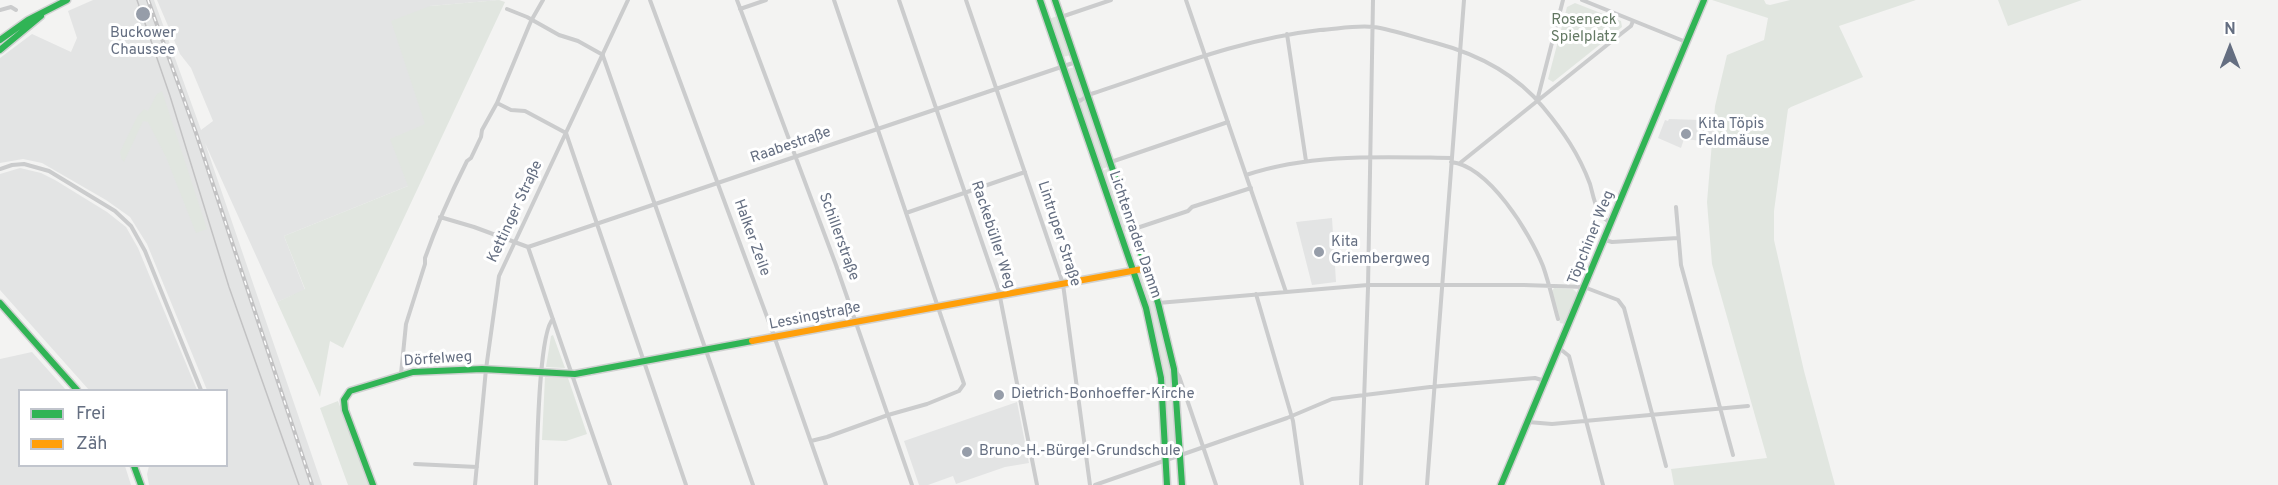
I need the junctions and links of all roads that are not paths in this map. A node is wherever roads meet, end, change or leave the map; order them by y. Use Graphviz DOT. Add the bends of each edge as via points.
graph roads {
  1 [pos="67,0"];
  2 [pos="543,0"];
  3 [pos="628,0"];
  4 [pos="650,0"];
  5 [pos="737,0"];
  6 [pos="766,0"];
  7 [pos="834,0"];
  8 [pos="899,0"];
  9 [pos="966,0"];
  10 [pos="1040,0"];
  11 [pos="1055,0"];
  12 [pos="1111,0"];
  13 [pos="1186,0"];
  14 [pos="1373,0"];
  15 [pos="1464,0"];
  16 [pos="1563,0"];
  17 [pos="1582,0"];
  18 [pos="1704,0"];
  19 [pos="507,9"];
  20 [pos="740,9"];
  21 [pos="0,10"];
  22 [pos="16,10"];
  23 [pos="44,13"];
  24 [pos="1061,17"];
  25 [pos="531,21"];
  26 [pos="1633,21"];
  27 [pos="24,22"];
  28 [pos="1372,27"];
  29 [pos="28,29"];
  30 [pos="1287,34"];
  31 [pos="0,40"];
  32 [pos="1686,42"];
  33 [pos="0,50"];
  34 [pos="1460,50"];
  35 [pos="603,55"];
  36 [pos="1205,55"];
  37 [pos="1076,62"];
  38 [pos="1063,66"];
  39 [pos="996,89"];
  40 [pos="1088,95"];
  41 [pos="1075,98"];
  42 [pos="1538,100"];
  43 [pos="497,103"];
  44 [pos="936,109"];
  45 [pos="1228,122"];
  46 [pos="877,129"];
  47 [pos="566,133"];
  48 [pos="795,157"];
  49 [pos="1370,157"];
  50 [pos="1451,160"];
  51 [pos="1306,161"];
  52 [pos="1112,162"];
  53 [pos="1460,163"];
  54 [pos="0,169"];
  55 [pos="1025,172"];
  56 [pos="1246,175"];
  57 [pos="717,183"];
  58 [pos="1251,188"];
  59 [pos="965,193"];
  60 [pos="656,204"];
  61 [pos="1676,207"];
  62 [pos="906,213"];
  63 [pos="440,217"];
  64 [pos="1611,222"];
  65 [pos="597,224"];
  66 [pos="1134,229"];
  67 [pos="1678,238"];
  68 [pos="1604,239"];
  69 [pos="514,243"];
  70 [pos="528,247"];
  71 [pos="1148,268"];
  72 [pos="1134,270"];
  73 [pos="1063,284"];
  74 [pos="1368,285"];
  75 [pos="1442,285"];
  76 [pos="1549,286"];
  77 [pos="1584,287"];
  78 [pos="1286,292"];
  79 [pos="1256,294"];
  80 [pos="1000,295"];
  81 [pos="0,303"];
  82 [pos="1158,303"];
  83 [pos="937,307"];
  84 [pos="1558,319"];
  85 [pos="553,320"];
  86 [pos="856,322"];
  87 [pos="775,337"];
  88 [pos="1558,348"];
  89 [pos="707,350"];
  90 [pos="644,362"];
  91 [pos="486,369"];
  92 [pos="1174,369"];
  93 [pos="541,372"];
  94 [pos="401,374"];
  95 [pos="572,374"];
  96 [pos="1545,381"];
  97 [pos="1434,386"];
  98 [pos="76,389"];
  99 [pos="201,389"];
  100 [pos="1364,394"];
  101 [pos="1748,406"];
  102 [pos="1719,408"];
  103 [pos="1652,414"];
  104 [pos="888,415"];
  105 [pos="1292,416"];
  106 [pos="1586,421"];
  107 [pos="1528,422"];
  108 [pos="811,441"];
  109 [pos="1203,448"];
  110 [pos="1733,455"];
  111 [pos="1181,456"];
  112 [pos="1166,461"];
  113 [pos="415,464"];
  114 [pos="1666,466"];
  115 [pos="135,467"];
  116 [pos="477,467"];
  117 [pos="141,485"];
  118 [pos="373,485"];
  119 [pos="476,485"];
  120 [pos="536,485"];
  121 [pos="610,485"];
  122 [pos="686,485"];
  123 [pos="753,485"];
  124 [pos="826,485"];
  125 [pos="912,485"];
  126 [pos="1037,485"];
  127 [pos="1092,485"];
  128 [pos="1167,485"];
  129 [pos="1182,485"];
  130 [pos="1216,485"];
  131 [pos="1302,485"];
  132 [pos="1361,485"];
  133 [pos="1427,485"];
  134 [pos="1501,485"];
  135 [pos="1603,485"];
  1 -- 23 [label="street"];
  2 -- 25 [label="street"];
  3 -- 35 [label="street, Kettinger Straße"];
  4 -- 57 [label="street, Halker Zeile"];
  5 -- 20 [label="street, Schillerstraße"];
  6 -- 20 [label="street"];
  7 -- 46 [label="street"];
  8 -- 44 [label="street, Rackebüller Weg"];
  9 -- 39 [label="street, Lintruper Straße"];
  10 -- 38 [label="street, Lichtenrader Damm"];
  11 -- 24 [label="street, Lichtenrader Damm"];
  12 -- 24 [label="street"];
  13 -- 36 [label="street"];
  14 -- 28 [label="street"];
  15 -- 34 [label="street"];
  16 -- 42 [label="street"];
  17 -- 26 [label="street"];
  18 -- 32 [label="street, Töpchiner Weg"];
  19 -- 25 [label="street"];
  20 -- 48 [label="street, Schillerstraße"];
  21 -- 22 [label="street"];
  23 -- 27 [label="street"];
  23 -- 29 [label="street"];
  24 -- 37 [label="street, Lichtenrader Damm"];
  25 -- 35 [label="street"];
  25 -- 43 [label="street"];
  26 -- 32 [label="street"];
  26 -- 42 [label="street"];
  27 -- 29 [label="street"];
  27 -- 31 [label="street"];
  28 -- 30 [label="street"];
  28 -- 34 [label="street"];
  28 -- 49 [label="street"];
  29 -- 33 [label="street"];
  30 -- 36 [label="street"];
  30 -- 51 [label="street"];
  32 -- 64 [label="street, Töpchiner Weg"];
  34 -- 42 [label="street" via="1499,70"];
  34 -- 50 [label="street"];
  35 -- 47 [label="street, Kettinger Straße"];
  35 -- 60 [label="street"];
  36 -- 40 [label="street"];
  36 -- 45 [label="street"];
  37 -- 38 [label="street, Raabestraße"];
  37 -- 40 [label="street, Lichtenrader Damm"];
  38 -- 39 [label="street, Raabestraße"];
  38 -- 41 [label="street, Lichtenrader Damm"];
  39 -- 44 [label="street, Raabestraße"];
  39 -- 55 [label="street, Lintruper Straße"];
  40 -- 41 [label="street" via="1080,101"];
  40 -- 52 [label="street, Lichtenrader Damm"];
  41 -- 72 [label="street, Lichtenrader Damm"];
  42 -- 53 [label="street"];
  42 -- 64 [label="street" via="1575,151 1599,213"];
  43 -- 47 [label="street" via="525,111"];
  43 -- 63 [label="street"];
  44 -- 46 [label="street, Raabestraße"];
  44 -- 59 [label="street, Rackebüller Weg"];
  45 -- 52 [label="street"];
  45 -- 56 [label="street"];
  46 -- 48 [label="street, Raabestraße"];
  46 -- 62 [label="street"];
  47 -- 65 [label="street"];
  47 -- 69 [label="street, Kettinger Straße"];
  48 -- 57 [label="street, Raabestraße"];
  48 -- 86 [label="street, Schillerstraße"];
  49 -- 50 [label="street"];
  49 -- 51 [label="street"];
  49 -- 74 [label="street"];
  50 -- 53 [label="street"];
  50 -- 75 [label="street"];
  51 -- 56 [label="street"];
  52 -- 66 [label="street, Lichtenrader Damm"];
  53 -- 76 [label="street" via="1479,174 1516,217 1540,259"];
  54 -- 99 [label="street" via="24,164 49,171 115,211 131,226"];
  55 -- 59 [label="street"];
  55 -- 73 [label="street, Lintruper Straße"];
  56 -- 58 [label="street"];
  57 -- 60 [label="street, Raabestraße"];
  57 -- 87 [label="street, Halker Zeile"];
  58 -- 66 [label="street"];
  58 -- 78 [label="street"];
  59 -- 62 [label="street"];
  59 -- 80 [label="street, Rackebüller Weg"];
  60 -- 65 [label="street, Raabestraße"];
  60 -- 89 [label="street"];
  61 -- 67 [label="street"];
  62 -- 83 [label="street"];
  63 -- 69 [label="street"];
  63 -- 94 [label="street" via="406,324"];
  64 -- 68 [label="street, Töpchiner Weg"];
  65 -- 70 [label="street, Raabestraße"];
  65 -- 90 [label="street"];
  66 -- 71 [label="street, Lichtenrader Damm"];
  67 -- 68 [label="street" via="1612,242"];
  67 -- 102 [label="street" via="1681,265"];
  68 -- 77 [label="street, Töpchiner Weg"];
  69 -- 70 [label="street"];
  69 -- 91 [label="street, Kettinger Straße" via="496,287"];
  70 -- 85 [label="street"];
  71 -- 72 [label="street, Lessingstraße"];
  71 -- 82 [label="street, Lichtenrader Damm"];
  72 -- 73 [label="street, Lessingstraße"];
  72 -- 112 [label="street, Lichtenrader Damm" via="1161,378"];
  73 -- 80 [label="street, Lessingstraße"];
  73 -- 127 [label="street, Lintruper Straße"];
  74 -- 75 [label="street"];
  74 -- 78 [label="street"];
  74 -- 100 [label="street"];
  75 -- 76 [label="street"];
  75 -- 97 [label="street"];
  76 -- 77 [label="street"];
  76 -- 84 [label="street"];
  77 -- 88 [label="street, Töpchiner Weg"];
  77 -- 103 [label="street" via="1623,305"];
  78 -- 79 [label="street"];
  79 -- 82 [label="street"];
  79 -- 105 [label="street"];
  80 -- 83 [label="street, Lessingstraße"];
  80 -- 126 [label="street, Rackebüller Weg"];
  81 -- 98 [label="street"];
  82 -- 92 [label="street, Lichtenrader Damm"];
  83 -- 86 [label="street, Lessingstraße"];
  83 -- 104 [label="street" via="963,387 927,404"];
  85 -- 93 [label="street" via="548,326"];
  85 -- 95 [label="street"];
  86 -- 87 [label="street, Lessingstraße"];
  86 -- 104 [label="street, Schillerstraße"];
  87 -- 89 [label="street, Lessingstraße"];
  87 -- 108 [label="street, Halker Zeile"];
  88 -- 96 [label="street, Töpchiner Weg"];
  88 -- 106 [label="street" via="1569,356"];
  89 -- 90 [label="street, Lessingstraße"];
  89 -- 123 [label="street"];
  90 -- 95 [label="street, Lessingstraße"];
  90 -- 122 [label="street"];
  91 -- 93 [label="street, Lessingstraße"];
  91 -- 94 [label="street, Dörfelweg"];
  91 -- 116 [label="street, Kettinger Straße"];
  92 -- 109 [label="street, Lichtenrader Damm"];
  92 -- 111 [label="street, Lichtenrader Damm"];
  93 -- 95 [label="street, Lessingstraße"];
  93 -- 120 [label="street"];
  94 -- 118 [label="street, Dörfelweg" via="348,393 343,404"];
  95 -- 121 [label="street"];
  96 -- 97 [label="street" via="1535,378"];
  96 -- 107 [label="street, Töpchiner Weg"];
  97 -- 100 [label="street"];
  97 -- 133 [label="street"];
  100 -- 105 [label="street" via="1327,400"];
  100 -- 132 [label="street"];
  101 -- 102 [label="street"];
  102 -- 103 [label="street"];
  102 -- 110 [label="street"];
  103 -- 106 [label="street"];
  103 -- 114 [label="street"];
  104 -- 108 [label="street"];
  104 -- 125 [label="street, Schillerstraße"];
  105 -- 109 [label="street"];
  105 -- 131 [label="street"];
  106 -- 107 [label="street" via="1541,425"];
  106 -- 135 [label="street"];
  107 -- 134 [label="street, Töpchiner Weg"];
  108 -- 124 [label="street, Halker Zeile"];
  109 -- 111 [label="street"];
  109 -- 130 [label="street, Lichtenrader Damm"];
  111 -- 112 [label="street"];
  111 -- 129 [label="street, Lichtenrader Damm"];
  112 -- 127 [label="street"];
  112 -- 128 [label="street, Lichtenrader Damm"];
  113 -- 116 [label="street"];
  115 -- 117 [label="street"];
  116 -- 119 [label="street, Kettinger Straße"];
}
